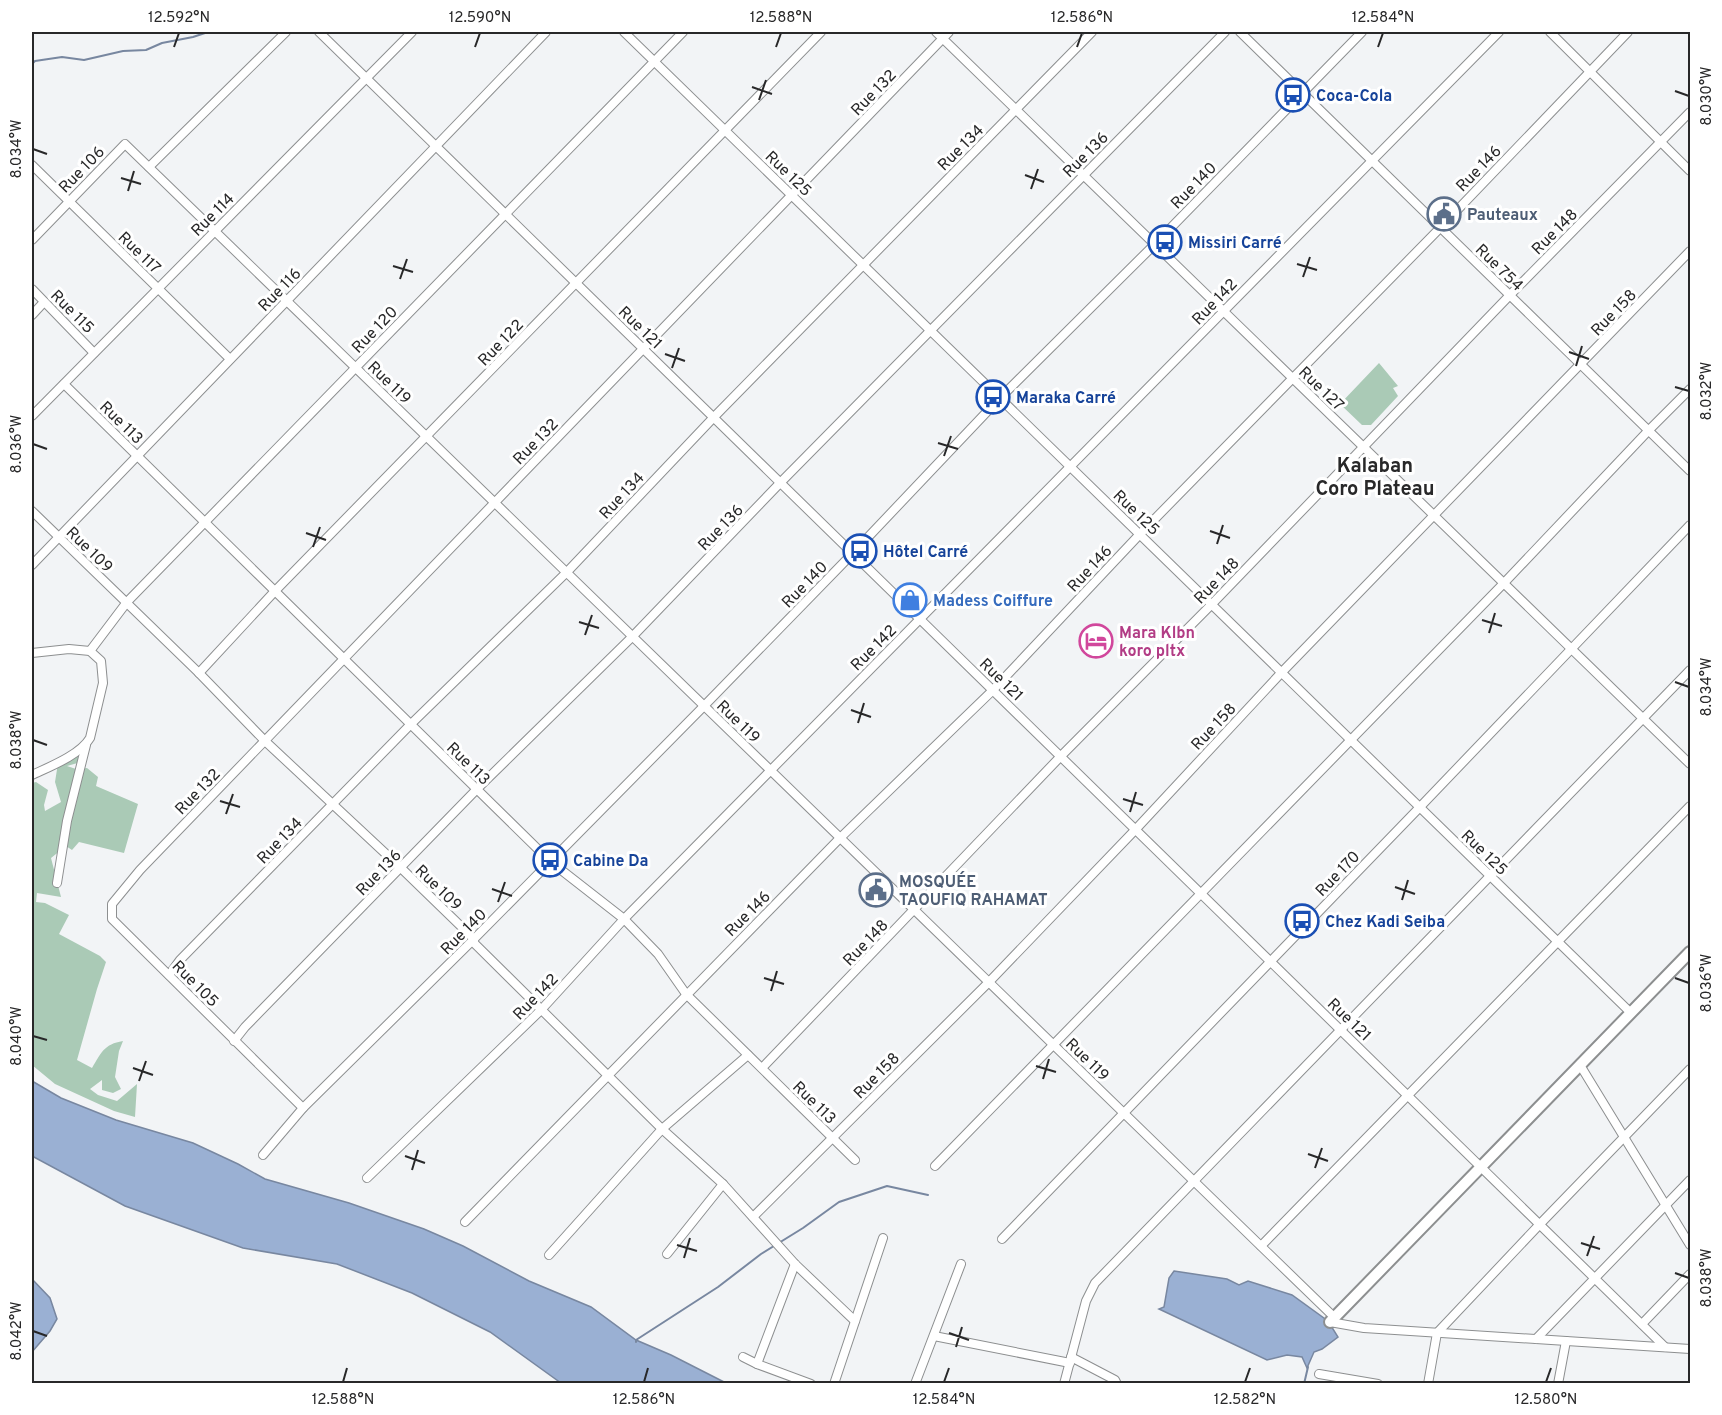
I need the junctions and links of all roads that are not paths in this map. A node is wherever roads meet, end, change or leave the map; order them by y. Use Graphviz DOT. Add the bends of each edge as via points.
graph roads {
  1 [pos="286,32"];
  2 [pos="319,32"];
  3 [pos="412,32"];
  4 [pos="546,32"];
  5 [pos="624,32"];
  6 [pos="683,32"];
  7 [pos="821,32"];
  8 [pos="936,32"];
  9 [pos="949,32"];
  10 [pos="1092,32"];
  11 [pos="1225,32"];
  12 [pos="1240,32"];
  13 [pos="1362,32"];
  14 [pos="1499,32"];
  15 [pos="1550,32"];
  16 [pos="1628,32"];
  17 [pos="943,38"];
  18 [pos="654,61"];
  19 [pos="1589,71"];
  20 [pos="367,78"];
  21 [pos="1303,93"];
  22 [pos="1016,109"];
  23 [pos="1690,112"];
  24 [pos="725,130"];
  25 [pos="1661,142"];
  26 [pos="125,144"];
  27 [pos="436,146"];
  28 [pos="1372,160"];
  29 [pos="32,165"];
  30 [pos="149,167"];
  31 [pos="1690,171"];
  32 [pos="1083,175"];
  33 [pos="792,195"];
  34 [pos="69,201"];
  35 [pos="506,213"];
  36 [pos="1441,227"];
  37 [pos="215,231"];
  38 [pos="32,240"];
  39 [pos="1155,244"];
  40 [pos="1690,251"];
  41 [pos="863,264"];
  42 [pos="576,282"];
  43 [pos="158,288"];
  44 [pos="32,289"];
  45 [pos="1510,295"];
  46 [pos="287,300"];
  47 [pos="44,302"];
  48 [pos="1224,311"];
  49 [pos="32,315"];
  50 [pos="931,330"];
  51 [pos="644,348"];
  52 [pos="94,353"];
  53 [pos="230,359"];
  54 [pos="1581,364"];
  55 [pos="356,368"];
  56 [pos="1292,378"];
  57 [pos="64,384"];
  58 [pos="1690,388"];
  59 [pos="1000,398"];
  60 [pos="32,416"];
  61 [pos="714,417"];
  62 [pos="1649,430"];
  63 [pos="427,436"];
  64 [pos="1364,448"];
  65 [pos="137,455"];
  66 [pos="1071,467"];
  67 [pos="1690,471"];
  68 [pos="781,482"];
  69 [pos="495,502"];
  70 [pos="32,511"];
  71 [pos="1435,516"];
  72 [pos="205,522"];
  73 [pos="1690,525"];
  74 [pos="1140,534"];
  75 [pos="59,537"];
  76 [pos="853,553"];
  77 [pos="32,565"];
  78 [pos="567,572"];
  79 [pos="1504,583"];
  80 [pos="275,591"];
  81 [pos="127,602"];
  82 [pos="1212,604"];
  83 [pos="920,618"];
  84 [pos="633,636"];
  85 [pos="1572,649"];
  86 [pos="90,651"];
  87 [pos="32,653"];
  88 [pos="344,658"];
  89 [pos="1690,670"];
  90 [pos="1282,672"];
  91 [pos="199,673"];
  92 [pos="993,690"];
  93 [pos="704,706"];
  94 [pos="1643,718"];
  95 [pos="411,724"];
  96 [pos="1351,739"];
  97 [pos="265,741"];
  98 [pos="86,745"];
  99 [pos="1061,756"];
  100 [pos="1690,764"];
  101 [pos="770,770"];
  102 [pos="32,775"];
  103 [pos="477,789"];
  104 [pos="332,805"];
  105 [pos="1690,806"];
  106 [pos="1420,807"];
  107 [pos="1136,829"];
  108 [pos="840,838"];
  109 [pos="551,861"];
  110 [pos="401,868"];
  111 [pos="140,870"];
  112 [pos="1491,876"];
  113 [pos="57,883"];
  114 [pos="1202,893"];
  115 [pos="915,910"];
  116 [pos="624,919"];
  117 [pos="474,939"];
  118 [pos="1558,942"];
  119 [pos="1690,952"];
  120 [pos="1271,961"];
  121 [pos="169,975"];
  122 [pos="989,982"];
  123 [pos="686,994"];
  124 [pos="541,1010"];
  125 [pos="1631,1013"];
  126 [pos="1341,1030"];
  127 [pos="234,1041"];
  128 [pos="1054,1045"];
  129 [pos="748,1055"];
  130 [pos="1580,1065"];
  131 [pos="762,1068"];
  132 [pos="1690,1069"];
  133 [pos="608,1076"];
  134 [pos="1408,1095"];
  135 [pos="303,1108"];
  136 [pos="1124,1112"];
  137 [pos="662,1129"];
  138 [pos="832,1137"];
  139 [pos="1625,1137"];
  140 [pos="263,1155"];
  141 [pos="855,1160"];
  142 [pos="935,1166"];
  143 [pos="1481,1166"];
  144 [pos="368,1178"];
  145 [pos="1690,1180"];
  146 [pos="1194,1181"];
  147 [pos="723,1184"];
  148 [pos="1666,1205"];
  149 [pos="753,1218"];
  150 [pos="465,1222"];
  151 [pos="1540,1224"];
  152 [pos="883,1238"];
  153 [pos="1002,1239"];
  154 [pos="1690,1245"];
  155 [pos="1261,1246"];
  156 [pos="667,1254"];
  157 [pos="549,1255"];
  158 [pos="795,1264"];
  159 [pos="961,1264"];
  160 [pos="1690,1274"];
  161 [pos="1595,1278"];
  162 [pos="1332,1319"];
  163 [pos="855,1322"];
  164 [pos="1642,1323"];
  165 [pos="1437,1333"];
  166 [pos="934,1336"];
  167 [pos="1536,1339"];
  168 [pos="1566,1341"];
  169 [pos="1665,1347"];
  170 [pos="1690,1349"];
  171 [pos="743,1357"];
  172 [pos="1071,1360"];
  173 [pos="757,1364"];
  174 [pos="1319,1374"];
  175 [pos="811,1383"];
  176 [pos="834,1383"];
  177 [pos="915,1383"];
  178 [pos="1064,1383"];
  179 [pos="1117,1383"];
  180 [pos="1378,1383"];
  181 [pos="1428,1383"];
  182 [pos="1558,1383"];
  1 -- 30 [label="street"];
  2 -- 20 [label="street, Rue 121"];
  3 -- 20 [label="street, Rue 114"];
  4 -- 27 [label="street, Rue 116"];
  5 -- 18 [label="street, Rue 125"];
  6 -- 18 [label="street, Rue 120"];
  7 -- 24 [label="street, Rue 122"];
  8 -- 17 [label="street, Rue 127"];
  9 -- 17 [label="street, Rue 132"];
  10 -- 22 [label="street, Rue 134"];
  11 -- 32 [label="street, Rue 136"];
  12 -- 21 [label="street, Rue 754"];
  13 -- 21 [label="street, Rue 140"];
  14 -- 28 [label="street, Rue 142"];
  15 -- 19 [label="street"];
  16 -- 19 [label="street, Rue 146"];
  17 -- 22 [label="street, Rue 127"];
  17 -- 33 [label="street, Rue 132"];
  18 -- 24 [label="street, Rue 125"];
  18 -- 35 [label="street, Rue 120"];
  19 -- 25 [label="street"];
  19 -- 36 [label="street, Rue 146"];
  20 -- 27 [label="street, Rue 121"];
  20 -- 37 [label="street, Rue 114"];
  21 -- 28 [label="street, Rue 754"];
  21 -- 39 [label="street, Rue 140"];
  22 -- 32 [label="street, Rue 127"];
  22 -- 41 [label="street, Rue 134"];
  23 -- 25 [label="street, Rue 148"];
  24 -- 33 [label="street, Rue 125"];
  24 -- 42 [label="street, Rue 122"];
  25 -- 31 [label="street"];
  25 -- 45 [label="street, Rue 148"];
  26 -- 30 [label="street, Rue 119"];
  26 -- 34 [label="street, Rue 106"];
  27 -- 35 [label="street, Rue 121"];
  27 -- 46 [label="street, Rue 116"];
  28 -- 36 [label="street, Rue 754"];
  28 -- 48 [label="street, Rue 142"];
  29 -- 34 [label="street, Rue 117"];
  30 -- 37 [label="street, Rue 119"];
  32 -- 39 [label="street, Rue 127"];
  32 -- 50 [label="street, Rue 136"];
  33 -- 41 [label="street, Rue 125"];
  33 -- 51 [label="street, Rue 132"];
  34 -- 38 [label="street, Rue 106"];
  34 -- 43 [label="street, Rue 117"];
  35 -- 42 [label="street, Rue 121"];
  35 -- 55 [label="street, Rue 120"];
  36 -- 45 [label="street, Rue 754"];
  36 -- 56 [label="street, Rue 146"];
  37 -- 43 [label="street, Rue 114"];
  37 -- 46 [label="street, Rue 119"];
  39 -- 48 [label="street, Rue 127"];
  39 -- 59 [label="street, Rue 140"];
  40 -- 54 [label="street, Rue 158"];
  41 -- 50 [label="street, Rue 125"];
  41 -- 61 [label="street, Rue 134"];
  42 -- 51 [label="street, Rue 121"];
  42 -- 63 [label="street, Rue 122"];
  43 -- 52 [label="street, Rue 114"];
  43 -- 53 [label="street, Rue 117"];
  44 -- 47 [label="street, Rue 115"];
  45 -- 54 [label="street, Rue 754"];
  45 -- 64 [label="street, Rue 148"];
  46 -- 53 [label="street, Rue 116"];
  46 -- 55 [label="street, Rue 119"];
  47 -- 49 [label="street"];
  47 -- 52 [label="street, Rue 115"];
  48 -- 56 [label="street, Rue 127"];
  48 -- 66 [label="street, Rue 142"];
  50 -- 59 [label="street, Rue 125"];
  50 -- 68 [label="street, Rue 136"];
  51 -- 61 [label="street, Rue 121"];
  51 -- 69 [label="street, Rue 132"];
  52 -- 57 [label="street, Rue 114"];
  53 -- 65 [label="street, Rue 116"];
  54 -- 62 [label="street, Rue 754"];
  54 -- 71 [label="street, Rue 158"];
  55 -- 63 [label="street, Rue 119"];
  55 -- 72 [label="street, Rue 120"];
  56 -- 64 [label="street, Rue 127"];
  56 -- 74 [label="street, Rue 146"];
  57 -- 60 [label="street, Rue 114"];
  57 -- 65 [label="street, Rue 113"];
  58 -- 62 [label="street"];
  59 -- 66 [label="street, Rue 125"];
  59 -- 76 [label="street, Rue 140"];
  61 -- 68 [label="street, Rue 121"];
  61 -- 78 [label="street, Rue 134"];
  62 -- 67 [label="street, Rue 754"];
  62 -- 79 [label="street"];
  63 -- 69 [label="street, Rue 119"];
  63 -- 80 [label="street, Rue 122"];
  64 -- 71 [label="street, Rue 127"];
  64 -- 82 [label="street, Rue 148"];
  65 -- 72 [label="street, Rue 113"];
  65 -- 75 [label="street, Rue 116"];
  66 -- 74 [label="street, Rue 125"];
  66 -- 83 [label="street, Rue 142"];
  68 -- 76 [label="street, Rue 121"];
  68 -- 84 [label="street, Rue 136"];
  69 -- 78 [label="street, Rue 119"];
  69 -- 88 [label="street, Rue 132"];
  70 -- 75 [label="street, Rue 109"];
  71 -- 79 [label="street, Rue 127"];
  71 -- 90 [label="street, Rue 158"];
  72 -- 80 [label="street, Rue 113"];
  72 -- 81 [label="street, Rue 120"];
  73 -- 85 [label="street, Rue 170"];
  74 -- 82 [label="street, Rue 125"];
  74 -- 92 [label="street, Rue 146"];
  75 -- 77 [label="street, Rue 116"];
  75 -- 81 [label="street, Rue 109"];
  76 -- 83 [label="street, Rue 121"];
  76 -- 93 [label="street, Rue 140"];
  78 -- 84 [label="street, Rue 119"];
  78 -- 95 [label="street, Rue 134"];
  79 -- 85 [label="street, Rue 127"];
  79 -- 96 [label="street"];
  80 -- 88 [label="street, Rue 113"];
  80 -- 91 [label="street, Rue 122"];
  81 -- 86 [label="street, Rue 120"];
  81 -- 91 [label="street, Rue 109"];
  82 -- 90 [label="street, Rue 125"];
  82 -- 99 [label="street, Rue 148"];
  83 -- 92 [label="street, Rue 121"];
  83 -- 101 [label="street, Rue 142"];
  84 -- 93 [label="street, Rue 119"];
  84 -- 103 [label="street, Rue 136"];
  85 -- 94 [label="street, Rue 127"];
  85 -- 106 [label="street, Rue 170"];
  86 -- 87 [label="street" via="69,648"];
  86 -- 98 [label="street" via="101,662 103,683"];
  88 -- 95 [label="street, Rue 113"];
  88 -- 97 [label="street, Rue 132"];
  89 -- 94 [label="street"];
  90 -- 96 [label="street, Rue 125"];
  90 -- 107 [label="street, Rue 158"];
  91 -- 97 [label="street, Rue 109"];
  92 -- 99 [label="street, Rue 121"];
  92 -- 108 [label="street, Rue 146"];
  93 -- 101 [label="street, Rue 119"];
  93 -- 109 [label="street, Rue 140"];
  94 -- 100 [label="street, Rue 127"];
  94 -- 112 [label="street"];
  95 -- 103 [label="street, Rue 113"];
  95 -- 104 [label="street, Rue 134"];
  96 -- 106 [label="street, Rue 125"];
  96 -- 114 [label="street"];
  97 -- 104 [label="street, Rue 109"];
  97 -- 111 [label="street, Rue 132"];
  98 -- 102 [label="street"];
  98 -- 113 [label="street"];
  99 -- 107 [label="street, Rue 121"];
  99 -- 115 [label="street, Rue 148"];
  101 -- 108 [label="street, Rue 119"];
  101 -- 116 [label="street, Rue 142"];
  103 -- 109 [label="street, Rue 113"];
  103 -- 110 [label="street, Rue 136"];
  104 -- 110 [label="street, Rue 109"];
  104 -- 121 [label="street, Rue 134"];
  105 -- 118 [label="street"];
  106 -- 112 [label="street, Rue 125"];
  106 -- 120 [label="street, Rue 170"];
  107 -- 114 [label="street, Rue 121"];
  107 -- 122 [label="street, Rue 158"];
  108 -- 115 [label="street, Rue 119"];
  108 -- 123 [label="street, Rue 146"];
  109 -- 116 [label="street, Rue 113"];
  109 -- 117 [label="street, Rue 140"];
  110 -- 117 [label="street, Rue 109"];
  110 -- 127 [label="street, Rue 136"];
  111 -- 121 [label="street, Rue 105" via="112,904 112,919"];
  112 -- 118 [label="street, Rue 125"];
  112 -- 126 [label="street"];
  114 -- 120 [label="street, Rue 121"];
  114 -- 128 [label="street"];
  115 -- 122 [label="street, Rue 119"];
  115 -- 131 [label="street, Rue 148"];
  116 -- 123 [label="street, Rue 113" via="658,954"];
  116 -- 124 [label="street, Rue 142"];
  117 -- 124 [label="street, Rue 109"];
  117 -- 135 [label="street, Rue 140"];
  118 -- 125 [label="street, Rue 125"];
  118 -- 134 [label="street"];
  119 -- 125 [label="street"];
  120 -- 126 [label="street, Rue 121"];
  120 -- 136 [label="street, Rue 170"];
  121 -- 127 [label="street, Rue 105"];
  122 -- 128 [label="street, Rue 119"];
  122 -- 138 [label="street, Rue 158"];
  123 -- 129 [label="street, Rue 113"];
  123 -- 133 [label="street, Rue 146"];
  124 -- 133 [label="street, Rue 109"];
  124 -- 144 [label="street, Rue 142"];
  125 -- 130 [label="street"];
  126 -- 134 [label="street, Rue 121"];
  126 -- 146 [label="street"];
  127 -- 135 [label="street, Rue 105"];
  128 -- 136 [label="street, Rue 119"];
  128 -- 142 [label="street"];
  129 -- 131 [label="street, Rue 113"];
  129 -- 137 [label="street"];
  130 -- 139 [label="street"];
  130 -- 143 [label="street"];
  131 -- 138 [label="street, Rue 113"];
  132 -- 139 [label="street"];
  133 -- 137 [label="street, Rue 109"];
  133 -- 150 [label="street, Rue 146"];
  134 -- 143 [label="street, Rue 121"];
  134 -- 155 [label="street"];
  135 -- 140 [label="street, Rue 140"];
  136 -- 146 [label="street, Rue 119"];
  136 -- 153 [label="street, Rue 170"];
  137 -- 147 [label="street, Rue 109"];
  137 -- 157 [label="street"];
  138 -- 141 [label="street, Rue 113"];
  138 -- 149 [label="street, Rue 158"];
  139 -- 148 [label="street"];
  139 -- 151 [label="street"];
  143 -- 151 [label="street, Rue 121"];
  143 -- 162 [label="street"];
  145 -- 148 [label="street"];
  146 -- 155 [label="street, Rue 119"];
  146 -- 172 [label="street" via="1095,1283 1086,1301"];
  147 -- 149 [label="street, Rue 109"];
  147 -- 156 [label="street"];
  148 -- 154 [label="street"];
  148 -- 161 [label="street"];
  149 -- 158 [label="street, Rue 109"];
  151 -- 161 [label="street, Rue 121"];
  151 -- 165 [label="street"];
  152 -- 163 [label="street"];
  155 -- 162 [label="street, Rue 119"];
  158 -- 163 [label="street, Rue 109"];
  158 -- 173 [label="street"];
  159 -- 166 [label="street"];
  160 -- 164 [label="street"];
  161 -- 164 [label="street, Rue 121"];
  161 -- 167 [label="street"];
  162 -- 165 [label="street" via="1364,1328"];
  163 -- 176 [label="street"];
  164 -- 169 [label="street, Rue 121"];
  165 -- 167 [label="street"];
  165 -- 181 [label="street"];
  166 -- 172 [label="street"];
  166 -- 177 [label="street"];
  167 -- 168 [label="street"];
  168 -- 169 [label="street"];
  168 -- 182 [label="street"];
  169 -- 170 [label="street"];
  171 -- 173 [label="street"];
  172 -- 178 [label="street"];
  172 -- 179 [label="street"];
  173 -- 175 [label="street"];
  174 -- 180 [label="street"];
}
